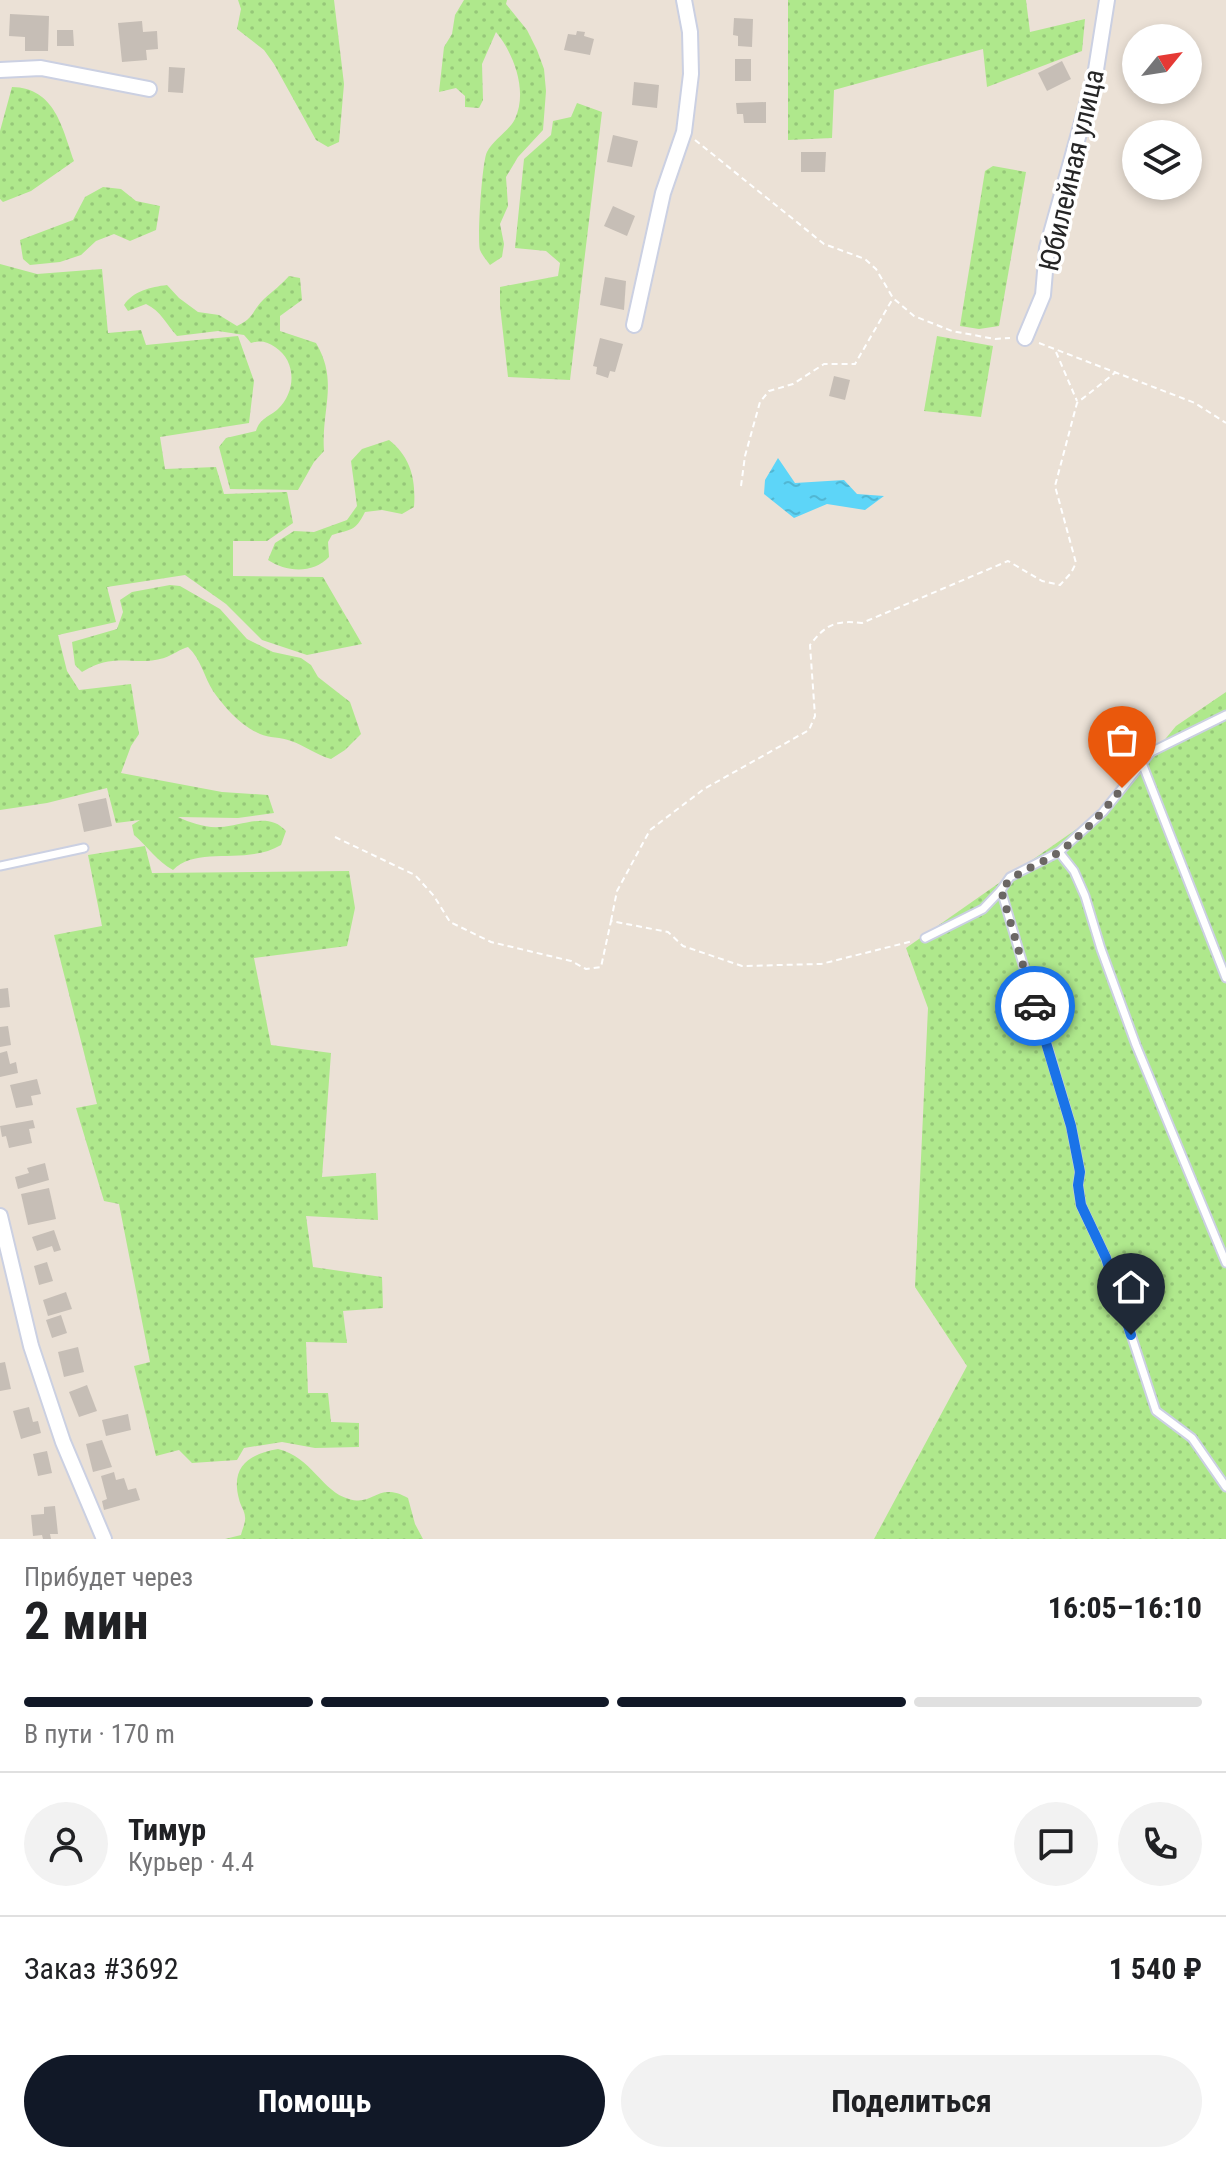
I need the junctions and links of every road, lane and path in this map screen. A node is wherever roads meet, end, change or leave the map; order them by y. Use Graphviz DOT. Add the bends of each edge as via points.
graph roads {
  1 [pos="684,0"];
  2 [pos="1107,0"];
  3 [pos="0,70"];
  4 [pos="149,89"];
  5 [pos="684,132"];
  6 [pos="893,298"];
  7 [pos="634,325"];
  8 [pos="1025,338"];
  9 [pos="1056,351"];
  10 [pos="1116,372"];
  11 [pos="1077,403"];
  12 [pos="1226,423"];
  13 [pos="741,486"];
  14 [pos="1226,715"];
  15 [pos="1142,763"];
  16 [pos="335,837"];
  17 [pos="84,848"];
  18 [pos="1059,852"];
  19 [pos="0,866"];
  20 [pos="1001,890"];
  21 [pos="611,921"];
  22 [pos="925,938"];
  23 [pos="1226,978"];
  24 [pos="0,1216"];
  25 [pos="1226,1263"];
  26 [pos="1226,1487"];
  27 [pos="104,1539"];
  1 -- 5 [label="street" via="691,74"];
  2 -- 8 [label="street, Юбилейная улица" via="1095,76 1047,248 1043,295"];
  3 -- 4 [label="street" via="41,68"];
  5 -- 6 [label="path" via="824,244 865,259"];
  5 -- 7 [label="street" via="663,193"];
  6 -- 8 [label="path" via="914,316 952,331"];
  6 -- 13 [label="path" via="855,364 824,364 793,384 769,391 760,402"];
  8 -- 9 [label="path"];
  9 -- 10 [label="path"];
  9 -- 11 [label="path"];
  10 -- 11 [label="path"];
  10 -- 12 [label="path" via="1195,403"];
  11 -- 21 [label="path" via="1055,486 1076,563 1071,573 1060,585 1008,561 862,623 840,621 820,632 810,645 815,716 809,730 704,789 650,830 617,891"];
  14 -- 15 [label="lane" via="1151,752"];
  15 -- 18 [label="lane" via="1103,812"];
  15 -- 23 [label="lane"];
  16 -- 21 [label="path" via="415,875 450,922 491,942 586,969 601,967"];
  17 -- 19 [label="lane"];
  18 -- 20 [label="lane" via="1010,877"];
  18 -- 25 [label="lane" via="1085,896 1136,1045"];
  20 -- 22 [label="lane" via="983,909"];
  20 -- 26 [label="lane" via="1071,1126 1081,1205 1106,1258 1156,1411 1192,1438"];
  21 -- 22 [label="path" via="668,932 683,946 742,966 821,964"];
  24 -- 27 [label="street" via="31,1346 63,1442"];
}
